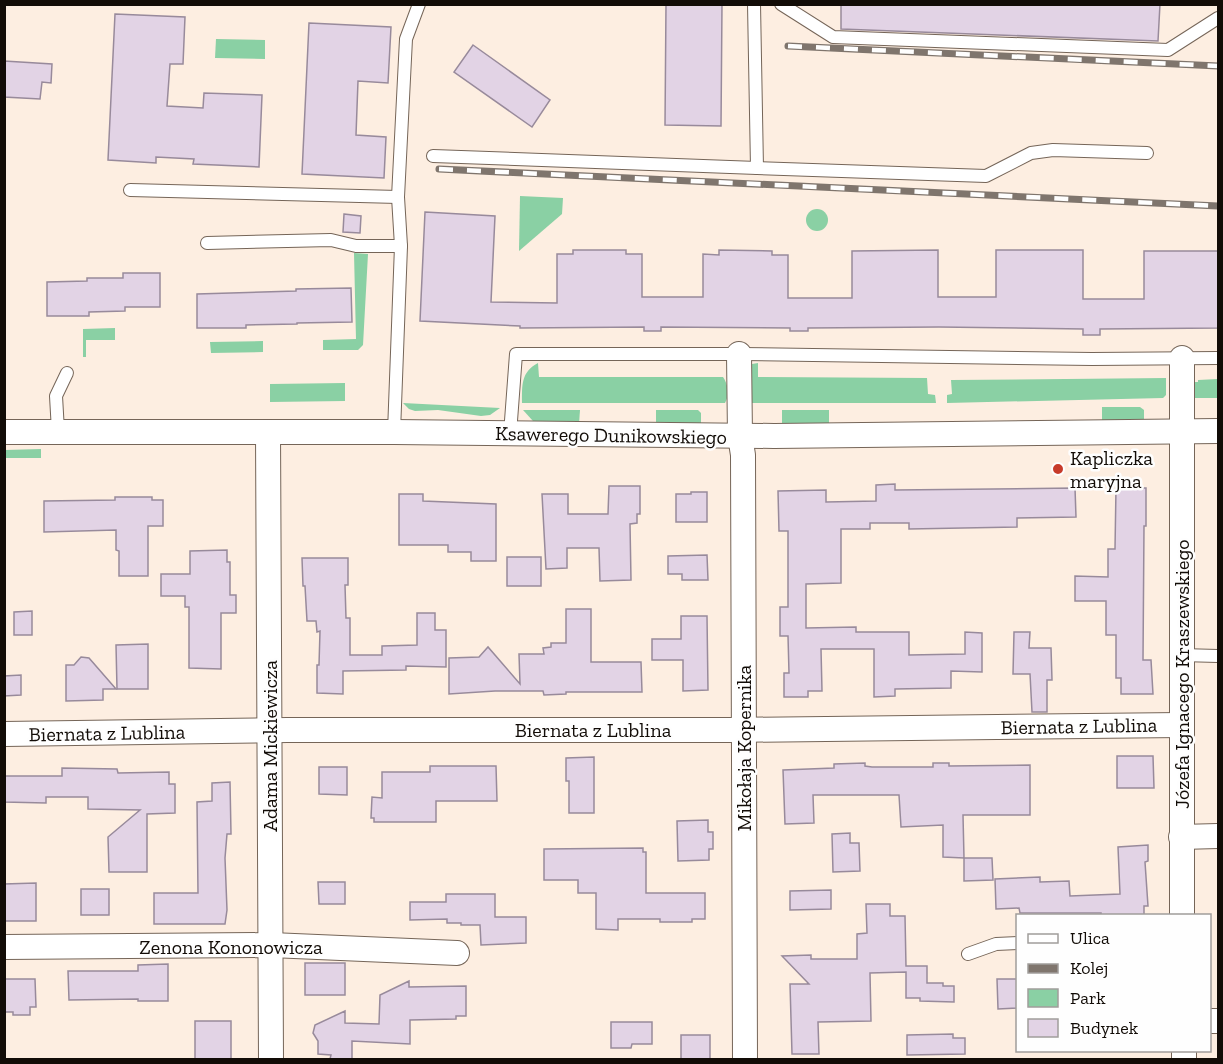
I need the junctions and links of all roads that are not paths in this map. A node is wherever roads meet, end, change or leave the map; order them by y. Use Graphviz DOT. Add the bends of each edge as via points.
graph roads {
  1 [pos="419,4"];
  2 [pos="754,4"];
  3 [pos="781,4"];
  4 [pos="1218,18"];
  5 [pos="1147,153"];
  6 [pos="433,156"];
  7 [pos="757,168"];
  8 [pos="130,190"];
  9 [pos="398,197"];
  10 [pos="207,243"];
  11 [pos="400,246"];
  12 [pos="739,354"];
  13 [pos="1182,358"];
  14 [pos="1218,358"];
  15 [pos="67,373"];
  16 [pos="58,431"];
  17 [pos="1218,431"];
  18 [pos="4,432"];
  19 [pos="268,432"];
  20 [pos="394,432"];
  21 [pos="1183,432"];
  22 [pos="510,434"];
  23 [pos="740,436"];
  24 [pos="1181,656"];
  25 [pos="1218,656"];
  26 [pos="1181,725"];
  27 [pos="744,730"];
  28 [pos="270,731"];
  29 [pos="4,734"];
  30 [pos="1218,836"];
  31 [pos="1181,837"];
  32 [pos="1182,914"];
  33 [pos="1016,943"];
  34 [pos="271,945"];
  35 [pos="4,947"];
  36 [pos="457,953"];
  37 [pos="968,954"];
  38 [pos="271,1059"];
  39 [pos="745,1059"];
  1 -- 9 [label="lane" via="406,39"];
  2 -- 7 [label="lane"];
  3 -- 4 [label="lane" via="833,36 1168,50"];
  5 -- 7 [label="lane" via="1032,153 986,176"];
  6 -- 7 [label="lane"];
  8 -- 9 [label="lane"];
  9 -- 11 [label="lane"];
  10 -- 11 [label="lane" via="331,240 356,246"];
  11 -- 20 [label="lane"];
  12 -- 13 [label="lane"];
  12 -- 22 [label="lane" via="516,354"];
  12 -- 23 [label="street, Mikołaja Kopernika"];
  13 -- 14 [label="lane"];
  13 -- 21 [label="street, Józefa Ignacego Kraszewskiego"];
  15 -- 16 [label="lane" via="56,396"];
  16 -- 18 [label="street, Ksawerego Dunikowskiego"];
  16 -- 19 [label="street, Ksawerego Dunikowskiego"];
  17 -- 21 [label="street, Ksawerego Dunikowskiego"];
  19 -- 20 [label="street, Ksawerego Dunikowskiego"];
  19 -- 28 [label="street, Adama Mickiewicza"];
  20 -- 22 [label="street, Ksawerego Dunikowskiego"];
  21 -- 23 [label="street, Ksawerego Dunikowskiego"];
  21 -- 24 [label="street, Józefa Ignacego Kraszewskiego"];
  22 -- 23 [label="street, Ksawerego Dunikowskiego"];
  23 -- 27 [label="street, Mikołaja Kopernika"];
  24 -- 25 [label="lane"];
  24 -- 26 [label="street, Józefa Ignacego Kraszewskiego"];
  26 -- 27 [label="street, Biernata z Lublina"];
  26 -- 31 [label="street, Józefa Ignacego Kraszewskiego"];
  27 -- 28 [label="street, Biernata z Lublina"];
  27 -- 39 [label="street, Mikołaja Kopernika"];
  28 -- 29 [label="street, Biernata z Lublina"];
  28 -- 34 [label="street, Adama Mickiewicza"];
  30 -- 31 [label="street"];
  31 -- 32 [label="street, Józefa Ignacego Kraszewskiego"];
  33 -- 37 [label="lane" via="996,944"];
  34 -- 35 [label="street, Zenona Kononowicza"];
  34 -- 36 [label="street, Zenona Kononowicza"];
  34 -- 38 [label="street, Adama Mickiewicza"];
}
